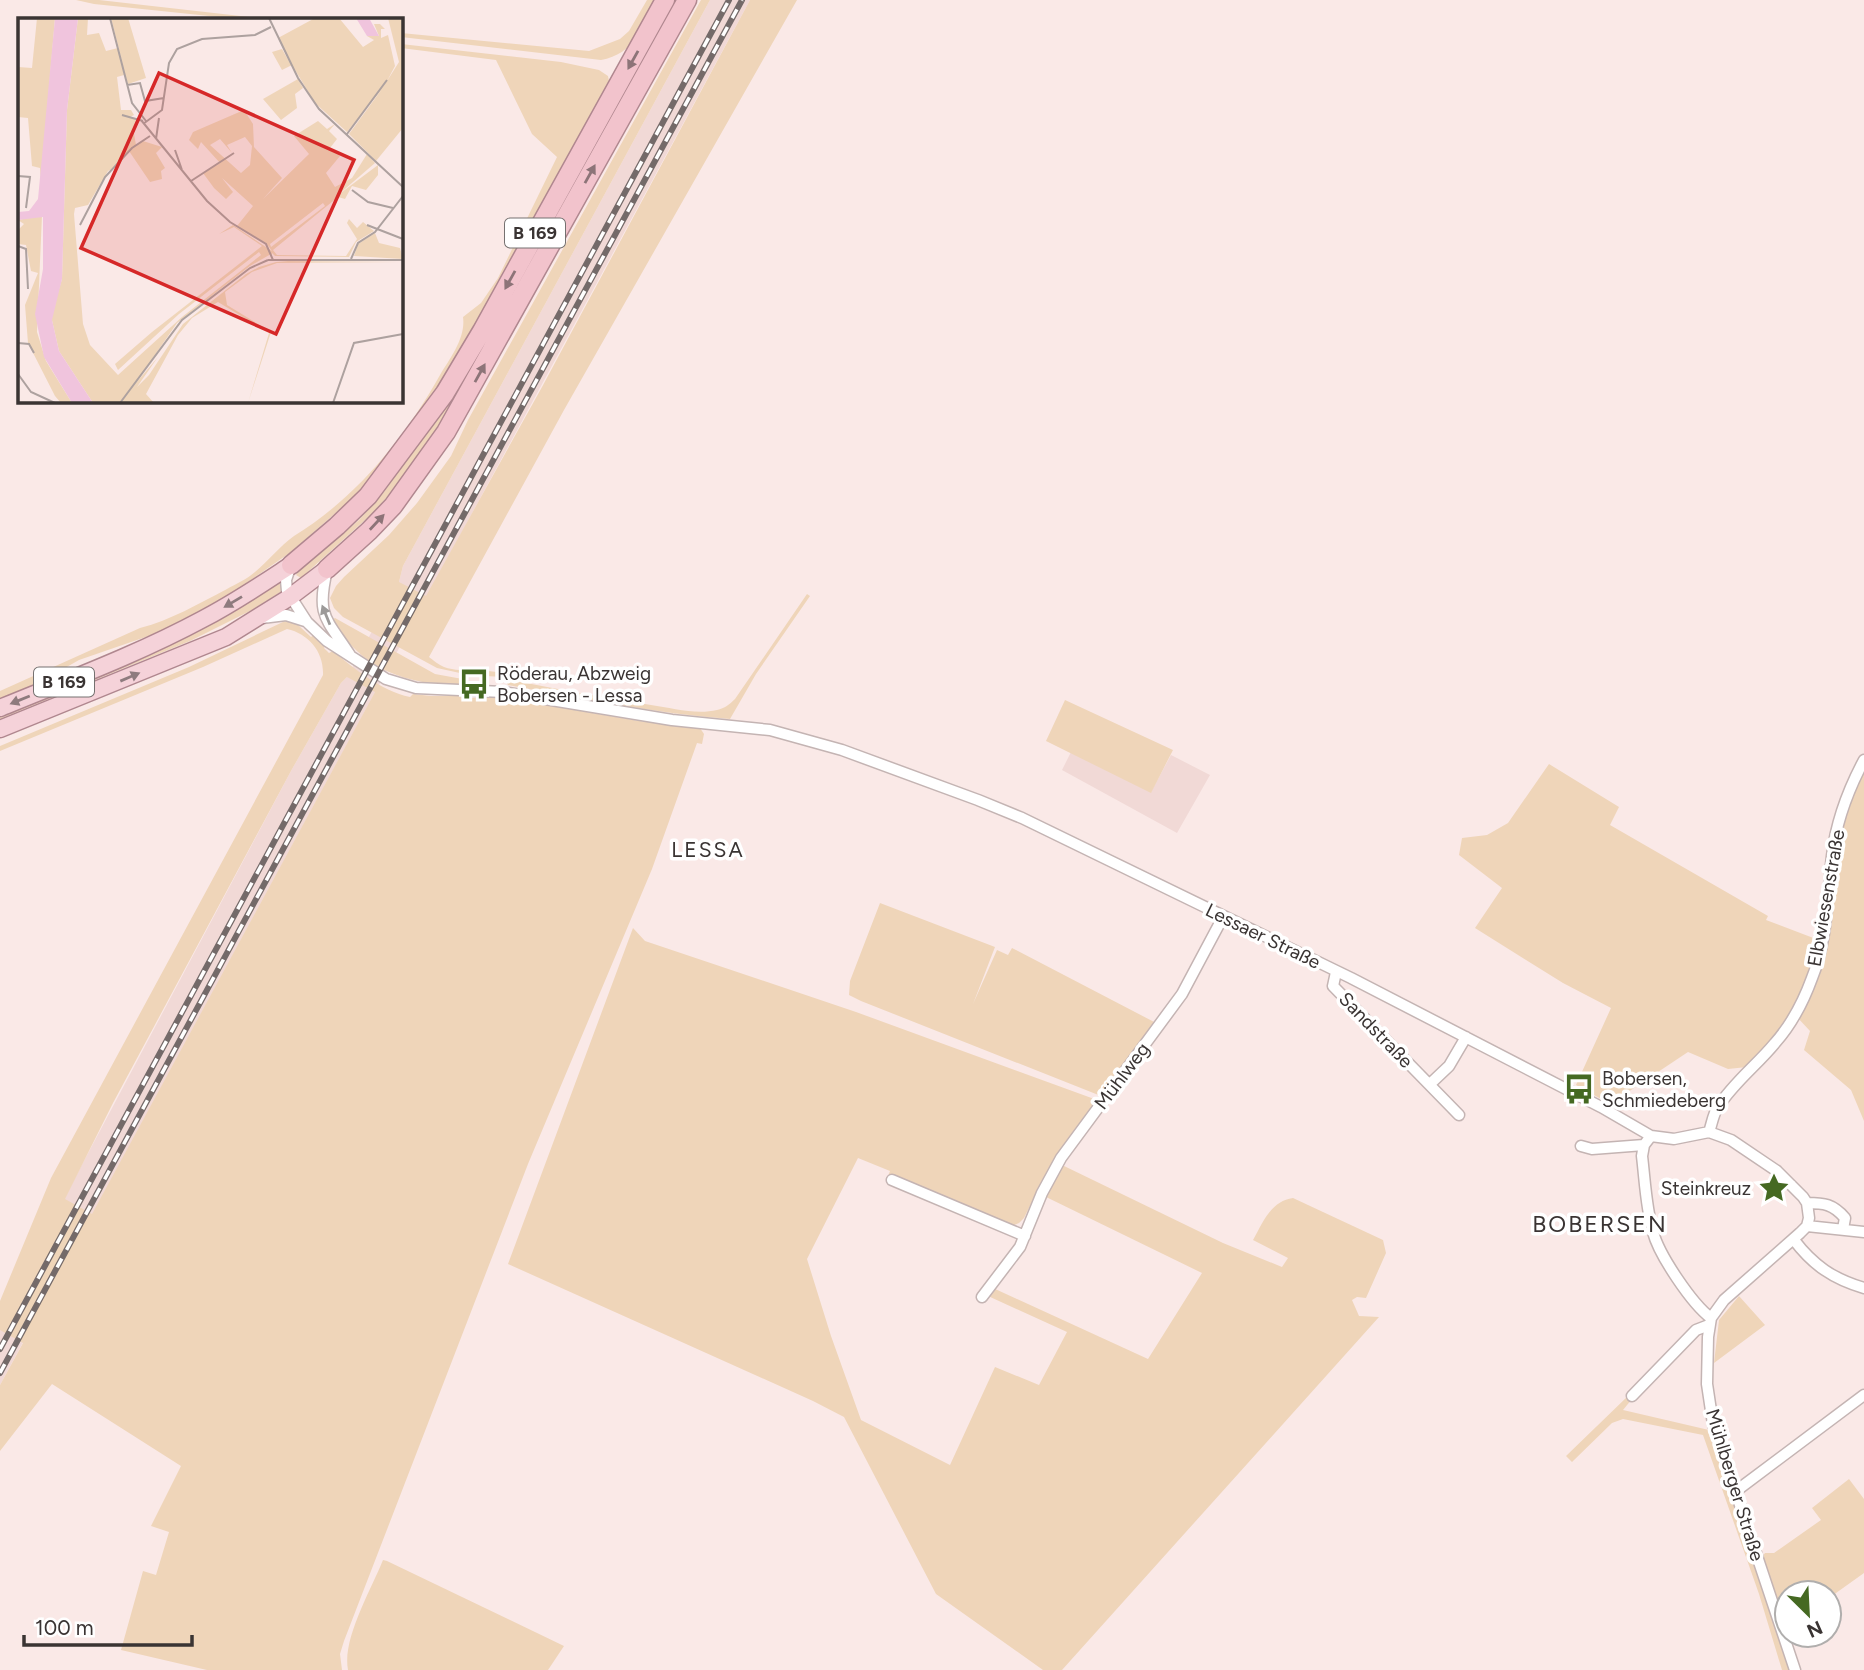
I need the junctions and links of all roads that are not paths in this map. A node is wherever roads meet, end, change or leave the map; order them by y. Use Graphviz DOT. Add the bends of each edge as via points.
graph roads {
  1 [pos="665,0"];
  2 [pos="687,0"];
  3 [pos="291,565"];
  4 [pos="327,569"];
  5 [pos="290,597"];
  6 [pos="258,618"];
  7 [pos="307,622"];
  8 [pos="350,655"];
  9 [pos="0,708"];
  10 [pos="0,729"];
  11 [pos="1864,760"];
  12 [pos="1223,917"];
  13 [pos="1336,972"];
  14 [pos="1466,1037"];
  15 [pos="1430,1084"];
  16 [pos="1459,1115"];
  17 [pos="1709,1132"];
  18 [pos="1651,1136"];
  19 [pos="1644,1145"];
  20 [pos="1581,1146"];
  21 [pos="892,1180"];
  22 [pos="1807,1203"];
  23 [pos="1808,1222"];
  24 [pos="1843,1229"];
  25 [pos="1864,1232"];
  26 [pos="1025,1236"];
  27 [pos="1794,1240"];
  28 [pos="1864,1288"];
  29 [pos="982,1297"];
  30 [pos="1710,1321"];
  31 [pos="1864,1395"];
  32 [pos="1632,1396"];
  33 [pos="1734,1489"];
  34 [pos="1795,1670"];
  1 -- 3 [label="highway, B 169, one-way" via="445,393 368,496"];
  4 -- 2 [label="highway, B 169, one-way" via="393,506 446,432"];
  3 -- 5 [label="street" via="286,580"];
  3 -- 9 [label="main road, B 169, one-way" via="181,630"];
  4 -- 5 [label="main road, B 169"];
  8 -- 4 [label="street, one-way" via="327,621 321,603"];
  5 -- 6 [label="main road, B 169"];
  5 -- 7 [label="street, Lessaer Straße"];
  6 -- 7 [label="street" via="286,615"];
  10 -- 6 [label="main road, B 169, one-way" via="226,636"];
  7 -- 8 [label="street, Lessaer Straße"];
  8 -- 12 [label="street, Lessaer Straße" via="386,679 416,688 503,692 672,720 770,730 871,760 1021,818"];
  11 -- 17 [label="street, Elbwiesenstraße" via="1838,827 1825,927 1812,978 1787,1027 1735,1085 1718,1108"];
  12 -- 13 [label="street, Lessaer Straße"];
  12 -- 26 [label="street, Mühlweg" via="1182,994 1060,1158"];
  13 -- 14 [label="street, Lessaer Straße"];
  13 -- 15 [label="street, Sandstraße" via="1334,986"];
  14 -- 15 [label="street, Sandstraße"];
  14 -- 18 [label="street, Lessaer Straße"];
  15 -- 16 [label="street, Sandstraße"];
  17 -- 18 [label="street, Lessaer Straße" via="1674,1139"];
  17 -- 22 [label="street" via="1756,1155"];
  18 -- 19 [label="street"];
  19 -- 20 [label="street"];
  19 -- 30 [label="street" via="1653,1232 1685,1290"];
  21 -- 26 [label="street"];
  22 -- 23 [label="street"];
  22 -- 24 [label="street" via="1837,1209 1845,1218"];
  23 -- 24 [label="street"];
  23 -- 27 [label="street"];
  24 -- 25 [label="street"];
  26 -- 29 [label="street, Mühlweg"];
  27 -- 28 [label="street" via="1827,1274"];
  27 -- 30 [label="street" via="1724,1300"];
  30 -- 32 [label="street"];
  30 -- 33 [label="street, Mühlberger Straße" via="1709,1403"];
  31 -- 33 [label="street"];
  33 -- 34 [label="street, Mühlberger Straße"];
}
